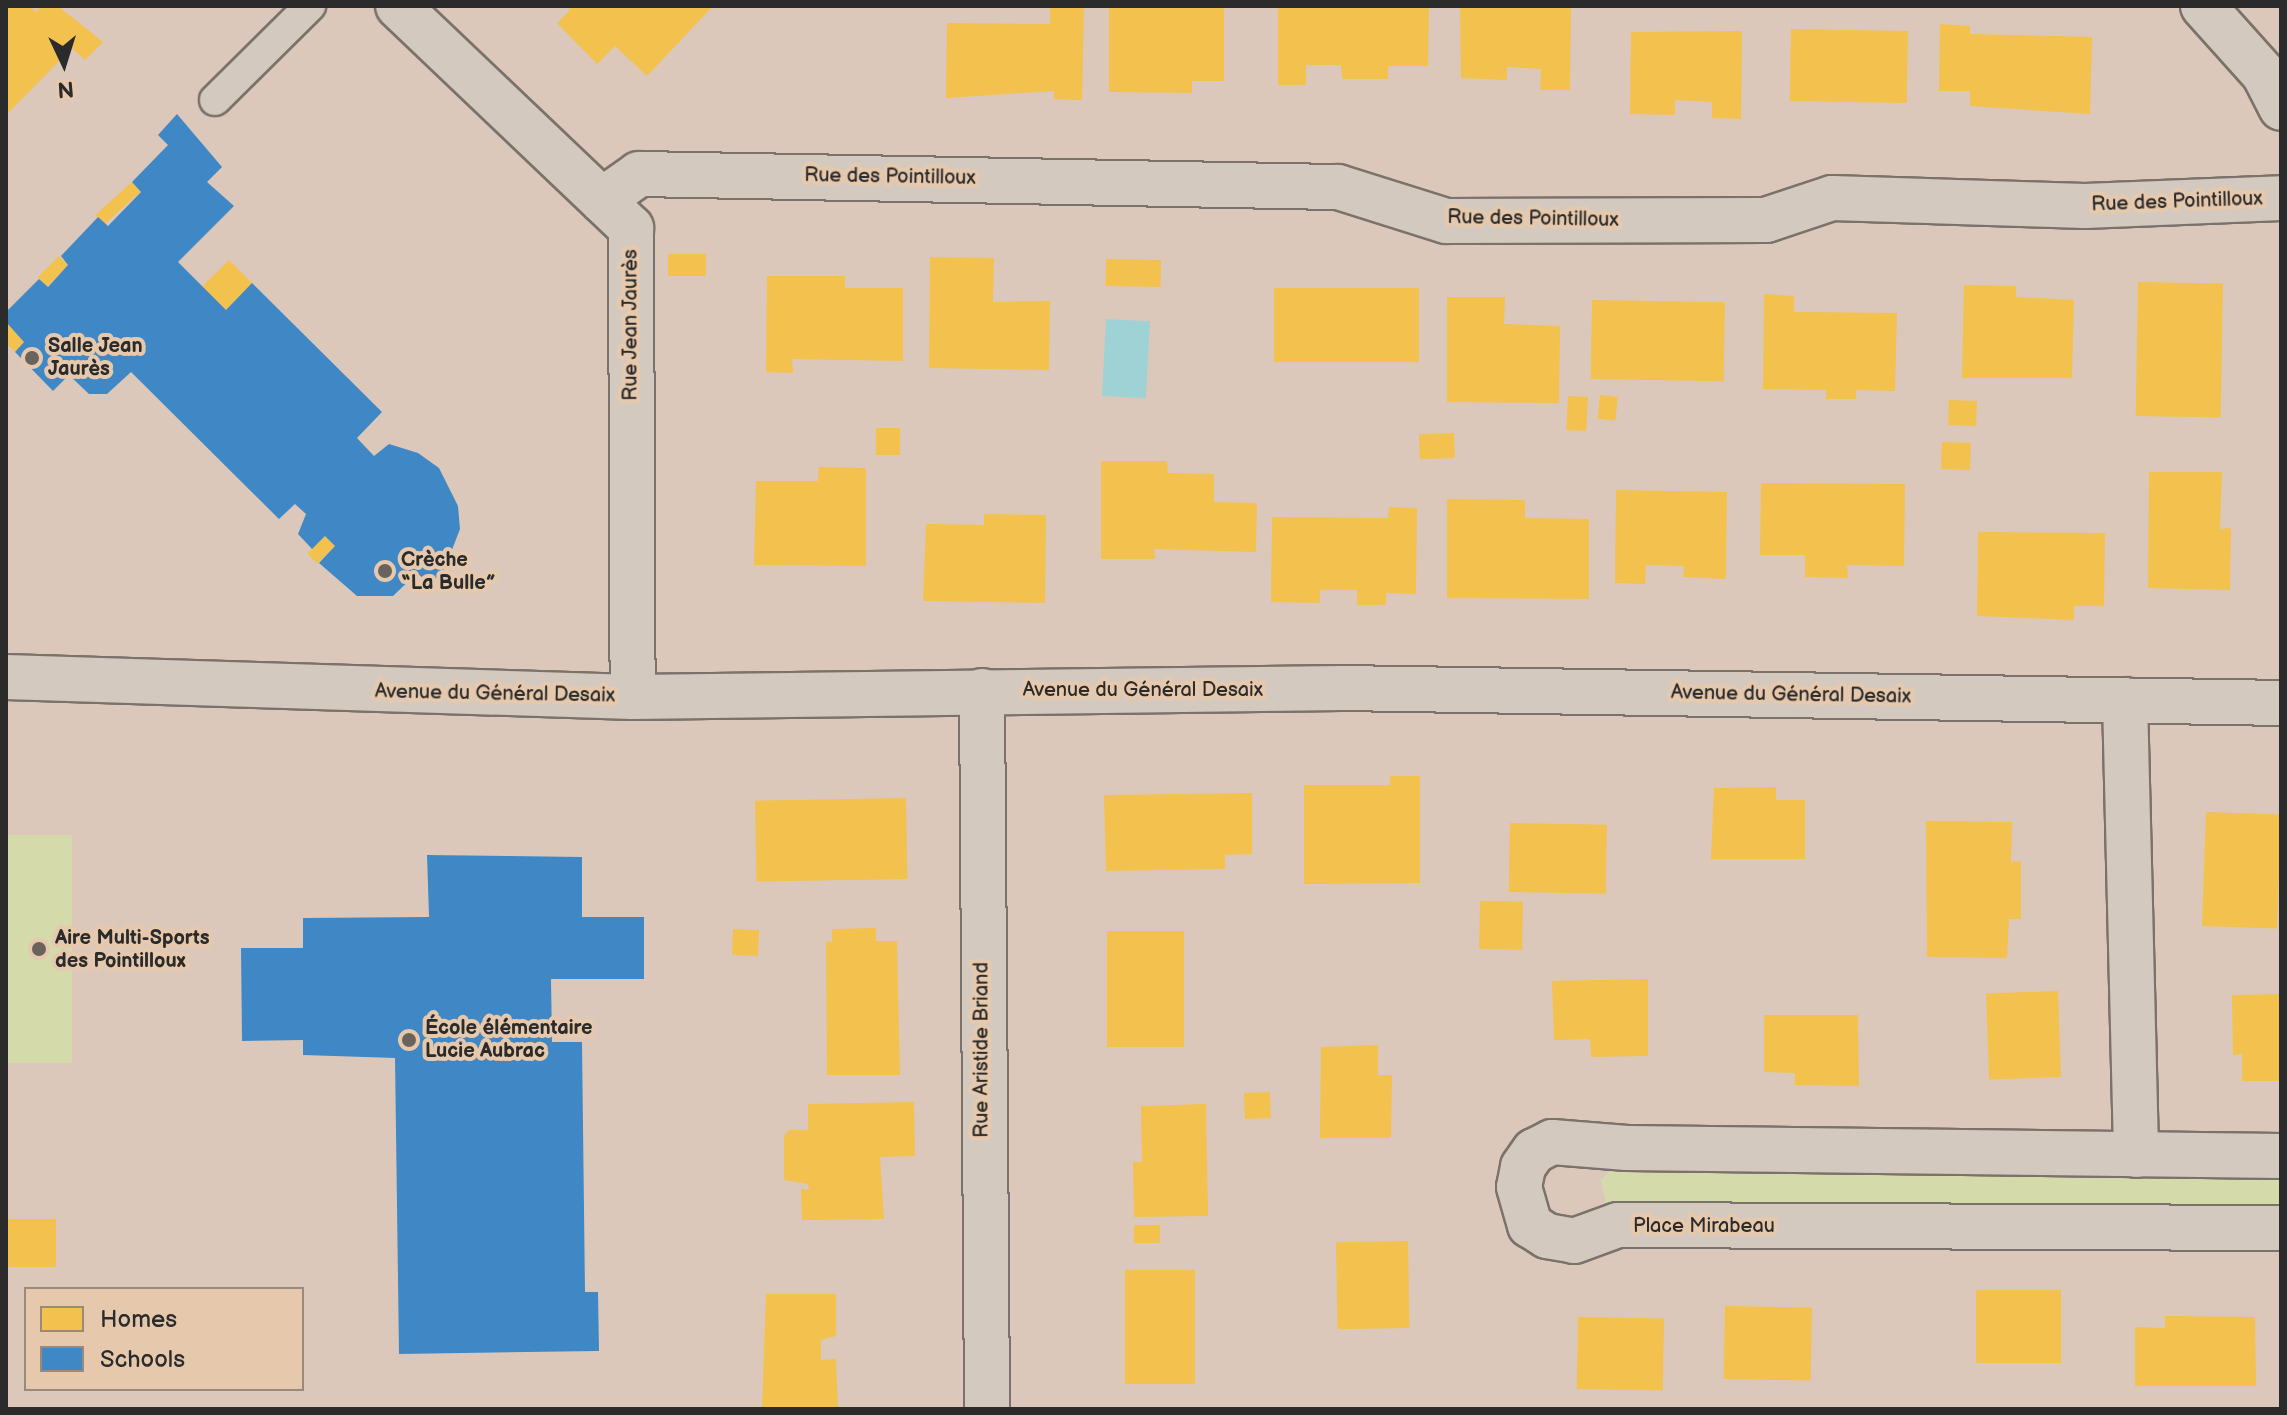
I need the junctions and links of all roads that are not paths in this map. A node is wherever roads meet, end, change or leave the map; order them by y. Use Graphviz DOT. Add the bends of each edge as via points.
graph roads {
  1 [pos="310,6"];
  2 [pos="398,6"];
  3 [pos="2203,6"];
  4 [pos="215,100"];
  5 [pos="2281,108"];
  6 [pos="2281,198"];
  7 [pos="602,200"];
  8 [pos="6,677"];
  9 [pos="982,691"];
  10 [pos="633,697"];
  11 [pos="2125,700"];
  12 [pos="2281,703"];
  13 [pos="2136,1155"];
  14 [pos="2281,1156"];
  15 [pos="2281,1228"];
  16 [pos="987,1409"];
  1 -- 4 [label="lane"];
  2 -- 7 [label="street, Rue Jean Jaurès"];
  3 -- 5 [label="street" via="2264,74"];
  6 -- 7 [label="street, Rue des Pointilloux" via="2085,206 1832,198 1766,220 1446,221 1338,187 639,174"];
  7 -- 10 [label="street, Rue Jean Jaurès" via="631,228"];
  8 -- 10 [label="street, Avenue du Général Desaix"];
  9 -- 10 [label="street, Avenue du Général Desaix"];
  9 -- 11 [label="street, Avenue du Général Desaix" via="1341,688"];
  9 -- 16 [label="street, Rue Aristide Briand"];
  11 -- 12 [label="street, Avenue du Général Desaix"];
  11 -- 13 [label="street"];
  13 -- 14 [label="street, Place Mirabeau"];
  13 -- 15 [label="street, Place Mirabeau" via="1552,1142 1534,1151 1519,1187 1530,1225 1547,1236 1574,1241 1618,1225"];
}
